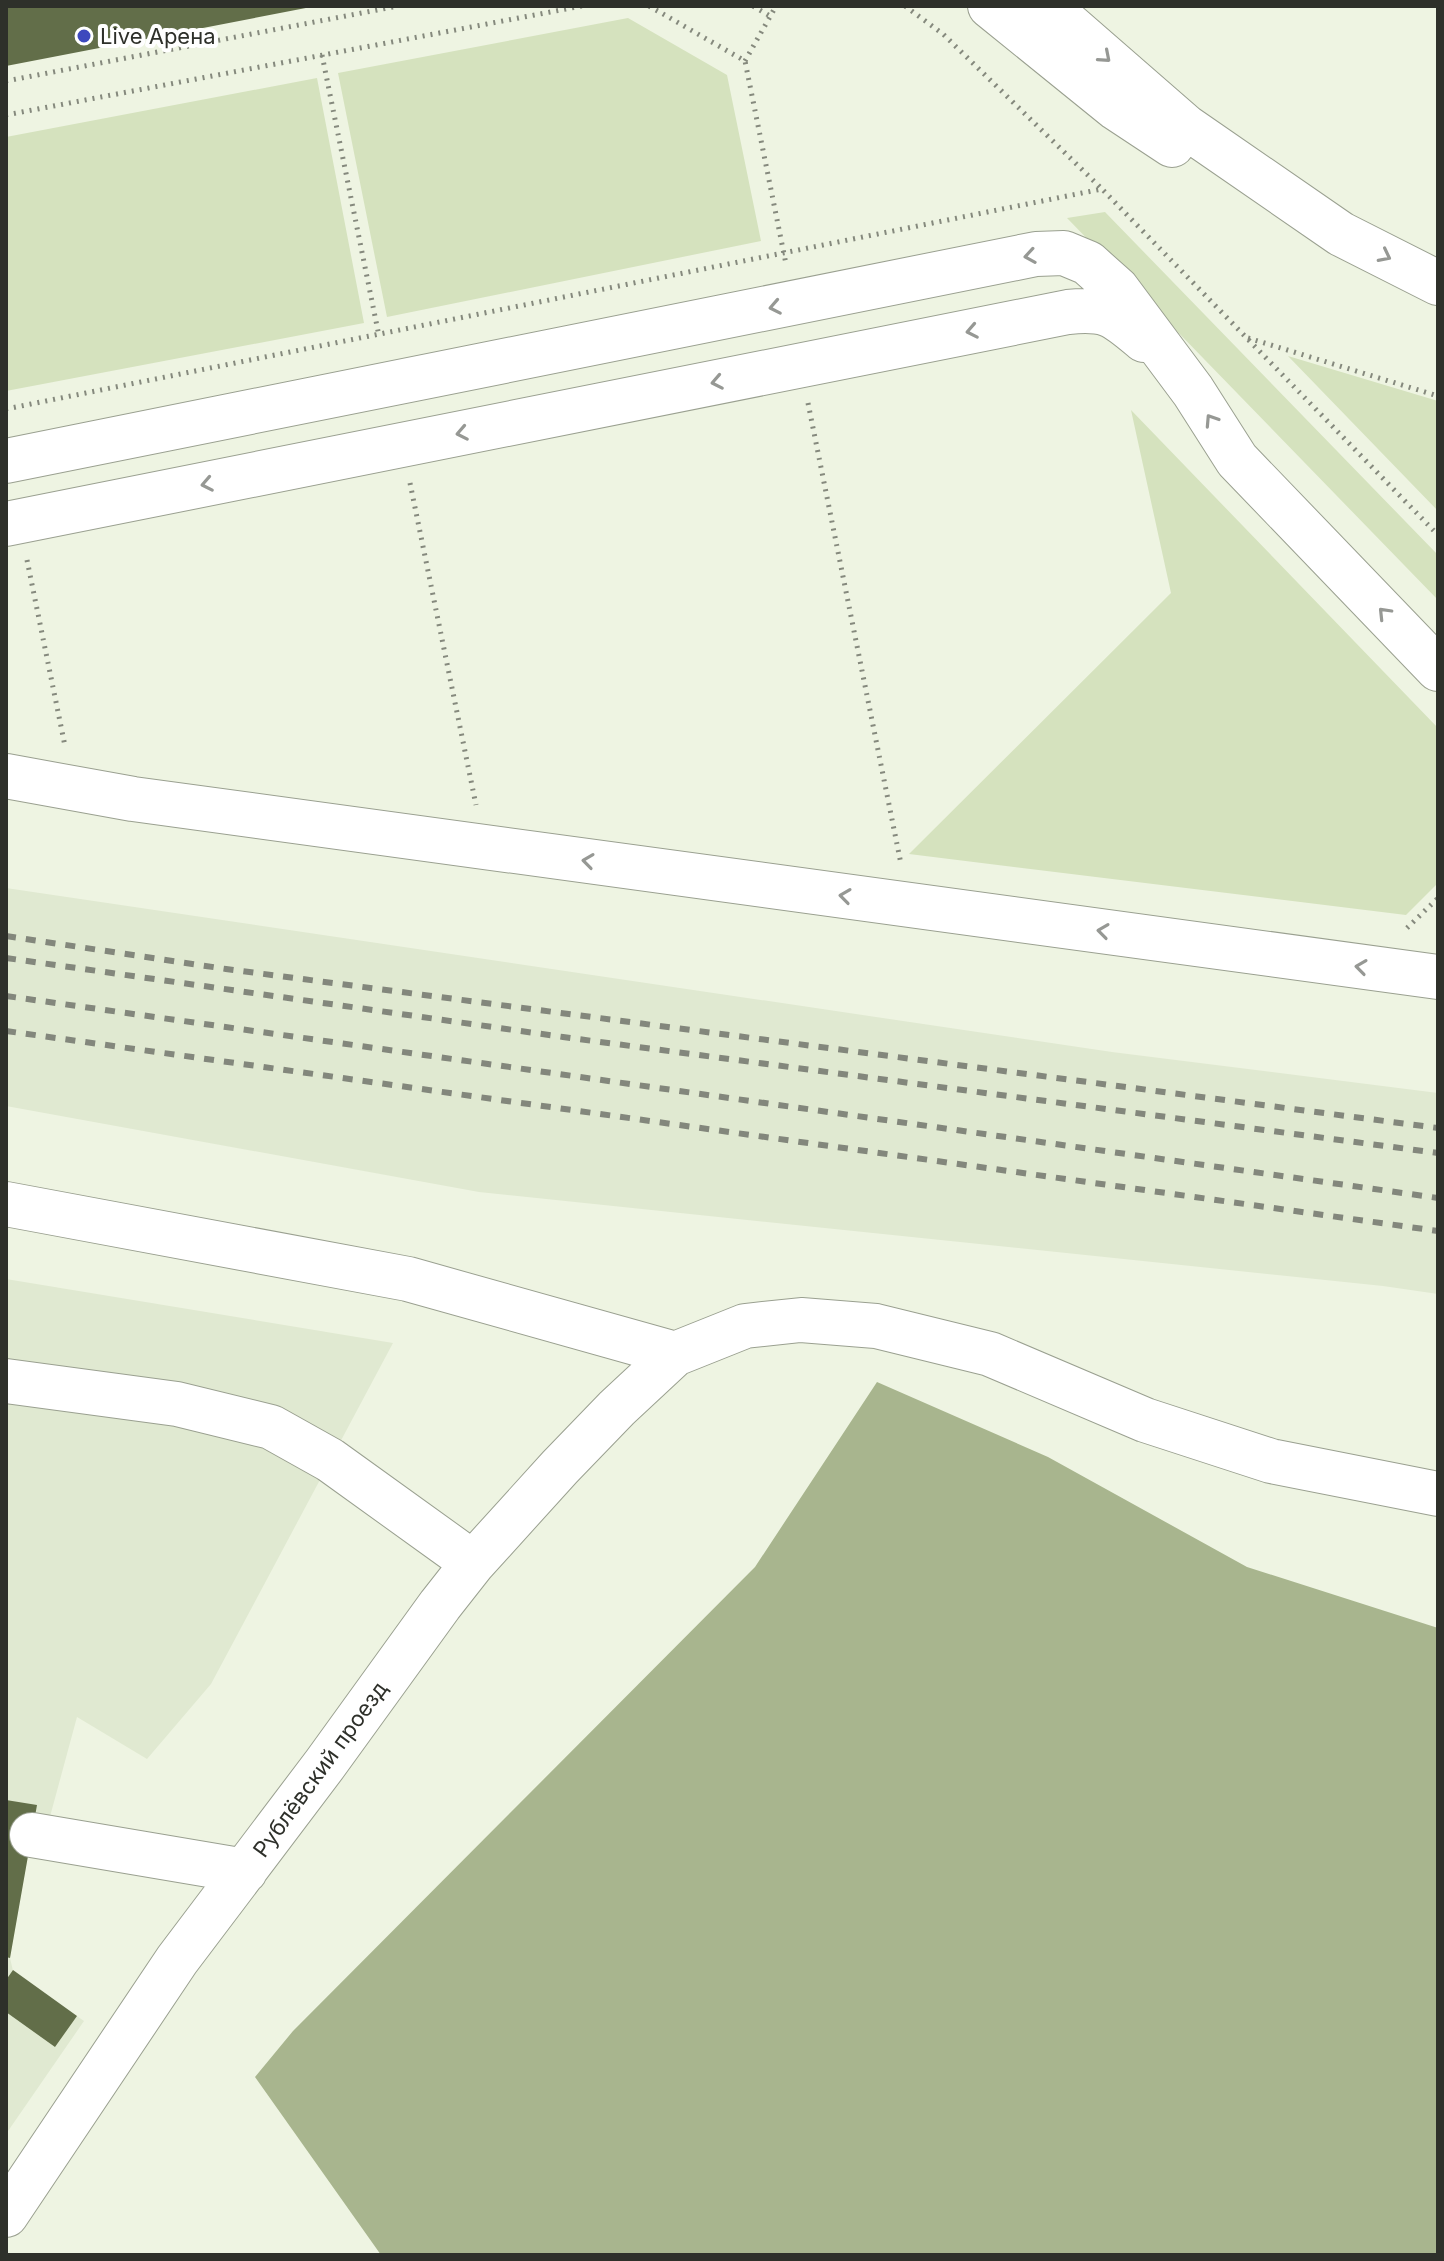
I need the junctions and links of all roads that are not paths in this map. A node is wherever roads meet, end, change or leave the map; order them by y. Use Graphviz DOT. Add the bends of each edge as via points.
graph roads {
  1 [pos="990,6"];
  2 [pos="1047,6"];
  3 [pos="1341,234"];
  4 [pos="1438,283"];
  5 [pos="1170,362"];
  6 [pos="6,461"];
  7 [pos="12,523"];
  8 [pos="1438,669"];
  9 [pos="6,776"];
  10 [pos="1424,956"];
  11 [pos="6,1204"];
  12 [pos="675,1354"];
  13 [pos="6,1381"];
  14 [pos="1438,1494"];
  15 [pos="473,1563"];
  16 [pos="32,1835"];
  17 [pos="245,1871"];
  18 [pos="6,2215"];
  1 -- 3 [label="street" via="1116,108 1222,178"];
  2 -- 3 [label="street, one-way" via="1186,127"];
  3 -- 4 [label="street, one-way"];
  5 -- 6 [label="street, one-way" via="1117,289 1088,263 1064,253 1036,254"];
  5 -- 7 [label="street, one-way" via="1117,317 1095,309 1068,312"];
  8 -- 5 [label="street, one-way" via="1237,460"];
  10 -- 9 [label="street, one-way" via="133,799"];
  11 -- 12 [label="street" via="408,1279"];
  12 -- 14 [label="street" via="745,1326 801,1320 876,1326 990,1354 1145,1420 1271,1461"];
  12 -- 15 [label="street, Рублёвский проезд" via="617,1408"];
  13 -- 15 [label="street" via="177,1404 271,1427 330,1460"];
  15 -- 17 [label="street, Рублёвский проезд"];
  16 -- 17 [label="street"];
  17 -- 18 [label="street, Рублёвский проезд" via="177,1960"];
}
